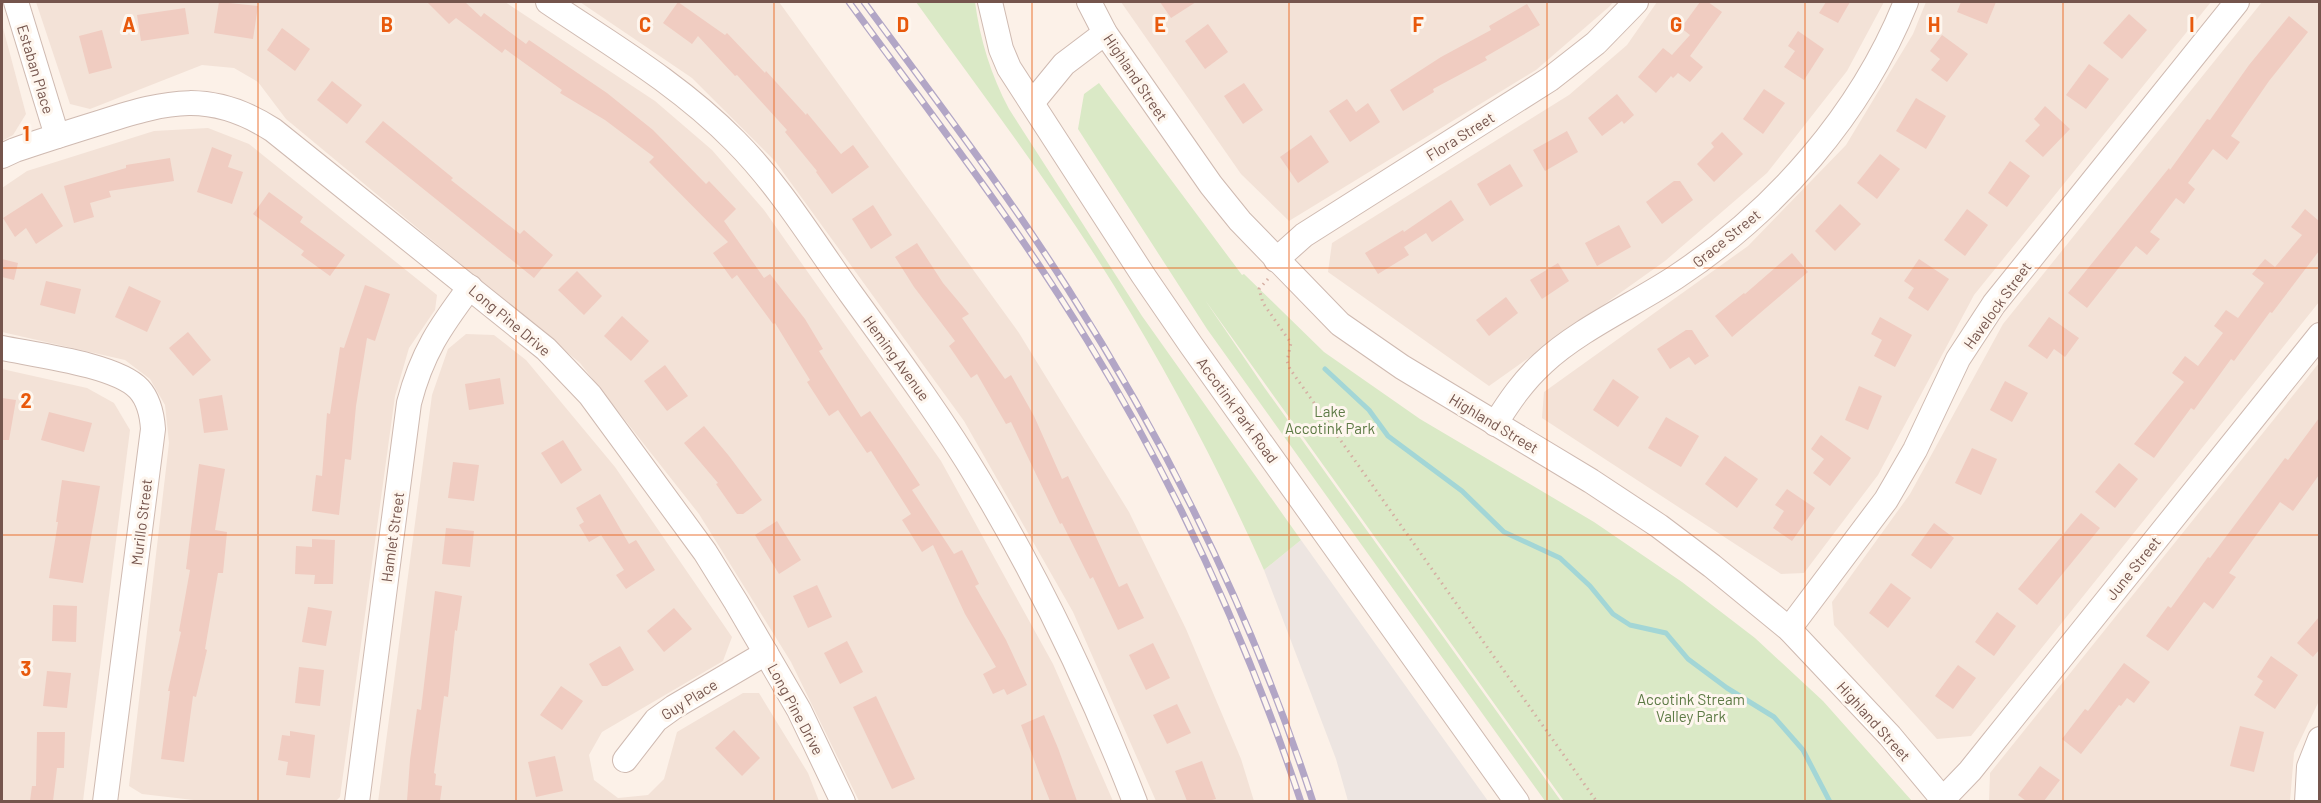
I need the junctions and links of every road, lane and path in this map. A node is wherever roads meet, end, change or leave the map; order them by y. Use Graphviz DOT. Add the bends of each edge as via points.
graph roads {
  1 [pos="16,2"];
  2 [pos="548,2"];
  3 [pos="990,2"];
  4 [pos="1089,2"];
  5 [pos="1636,2"];
  6 [pos="1906,2"];
  7 [pos="2237,2"];
  8 [pos="1105,33"];
  9 [pos="1032,103"];
  10 [pos="57,136"];
  11 [pos="2,156"];
  12 [pos="1279,263"];
  13 [pos="470,287"];
  14 [pos="2319,335"];
  15 [pos="2,348"];
  16 [pos="1495,424"];
  17 [pos="1789,629"];
  18 [pos="766,653"];
  19 [pos="2319,739"];
  20 [pos="624,760"];
  21 [pos="1944,800"];
  22 [pos="105,801"];
  23 [pos="357,801"];
  24 [pos="843,801"];
  25 [pos="1135,801"];
  26 [pos="1517,801"];
  27 [pos="1597,801"];
  28 [pos="2307,801"];
  1 -- 10 [label="street, Estaban Place"];
  2 -- 25 [label="street, Heming Avenue" via="701,109 752,159 781,196 935,411 980,482 1073,654"];
  3 -- 9 [label="street, Accotink Park Road" via="1001,50"];
  4 -- 8 [label="street, Highland Street"];
  5 -- 12 [label="street, Flora Street" via="1596,43 1550,79 1304,235"];
  6 -- 16 [label="street, Grace Street" via="1884,48 1825,140 1776,196 1723,243 1676,277 1544,362 1518,388"];
  7 -- 17 [label="street, Havelock Street" via="1994,304 1958,359 1915,450 1886,500"];
  8 -- 9 [label="street" via="1064,64"];
  8 -- 12 [label="street, Highland Street" via="1211,185"];
  9 -- 26 [label="street, Accotink Park Road" via="1191,345"];
  10 -- 11 [label="street, Long Pine Drive"];
  10 -- 13 [label="street, Long Pine Drive" via="164,104 202,104 240,112 273,130"];
  12 -- 16 [label="street, Highland Street" via="1357,337"];
  12 -- 27 [label="path" via="1259,289 1263,303 1292,343 1287,361 1290,369"];
  13 -- 18 [label="street, Long Pine Drive" via="546,349 590,395 705,552"];
  13 -- 23 [label="street, Hamlet Street" via="424,355 409,403"];
  14 -- 21 [label="street, June Street"];
  15 -- 22 [label="street, Murillo Street" via="108,370 140,390 152,413"];
  16 -- 17 [label="street, Highland Street" via="1659,526"];
  17 -- 21 [label="street, Highland Street"];
  18 -- 20 [label="street, Guy Place" via="656,720"];
  18 -- 24 [label="street, Long Pine Drive"];
  19 -- 28 [label="street" via="2309,767"];
}
